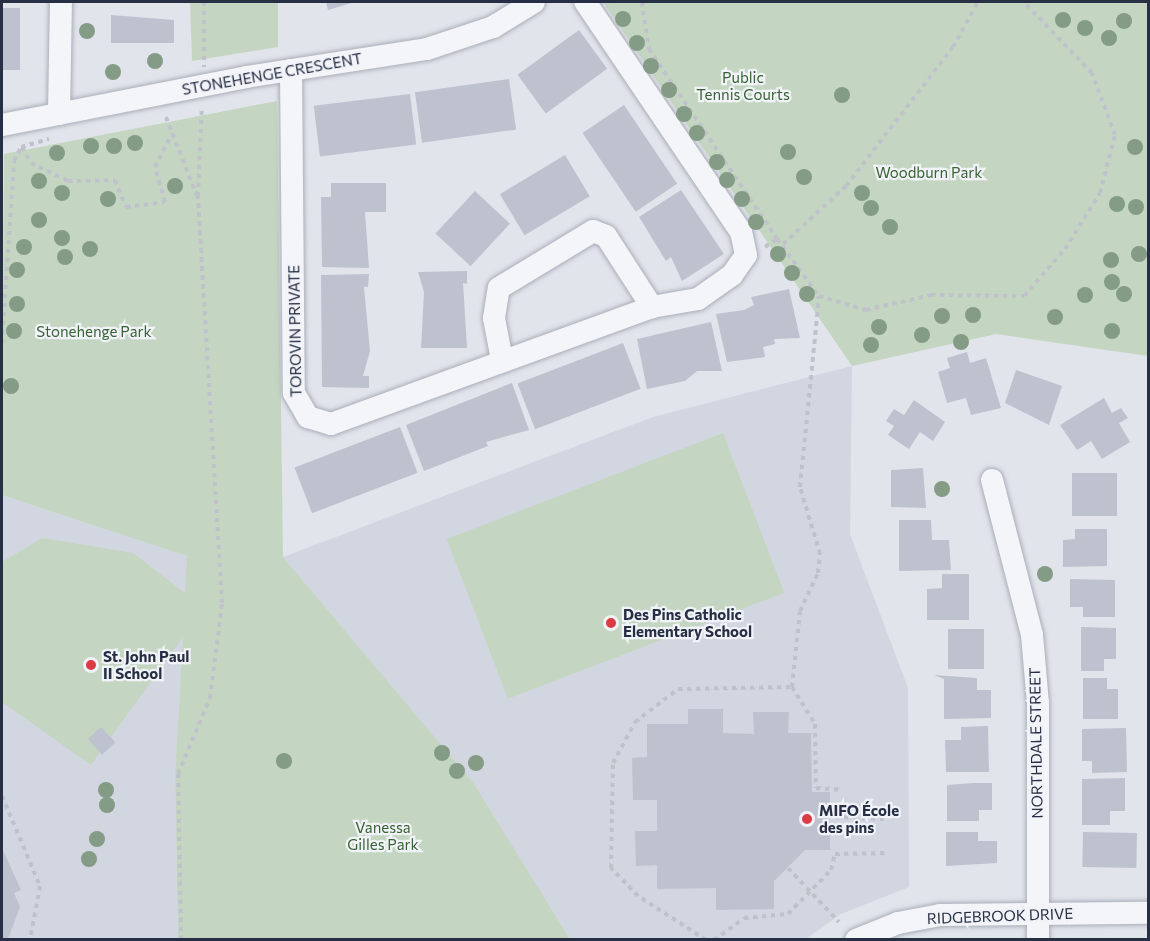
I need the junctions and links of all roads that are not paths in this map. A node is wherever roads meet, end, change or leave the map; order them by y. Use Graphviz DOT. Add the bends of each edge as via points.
graph roads {
  1 [pos="61,2"];
  2 [pos="534,2"];
  3 [pos="585,2"];
  4 [pos="291,70"];
  5 [pos="59,114"];
  6 [pos="2,125"];
  7 [pos="652,307"];
  8 [pos="502,360"];
  9 [pos="992,480"];
  10 [pos="1038,913"];
  11 [pos="1149,913"];
  12 [pos="856,939"];
  13 [pos="1038,939"];
  1 -- 5 [label="street"];
  2 -- 4 [label="street, STONEHENGE CRESCENT" via="494,27 449,43"];
  3 -- 7 [label="street, TOROVIN PRIVATE" via="741,232 746,255 732,275 698,299"];
  4 -- 5 [label="street, STONEHENGE CRESCENT"];
  4 -- 8 [label="street, TOROVIN PRIVATE" via="298,408 331,424"];
  5 -- 6 [label="street, STONEHENGE CRESCENT"];
  7 -- 8 [label="street, TOROVIN PRIVATE"];
  7 -- 8 [label="street" via="606,236 593,231 499,288 494,318"];
  9 -- 10 [label="street, NORTHDALE STREET" via="1032,635 1038,703"];
  10 -- 11 [label="street, RIDGEBROOK DRIVE"];
  10 -- 12 [label="street, RIDGEBROOK DRIVE" via="940,915 897,923"];
  10 -- 13 [label="street, NORTHDALE STREET"];
}
